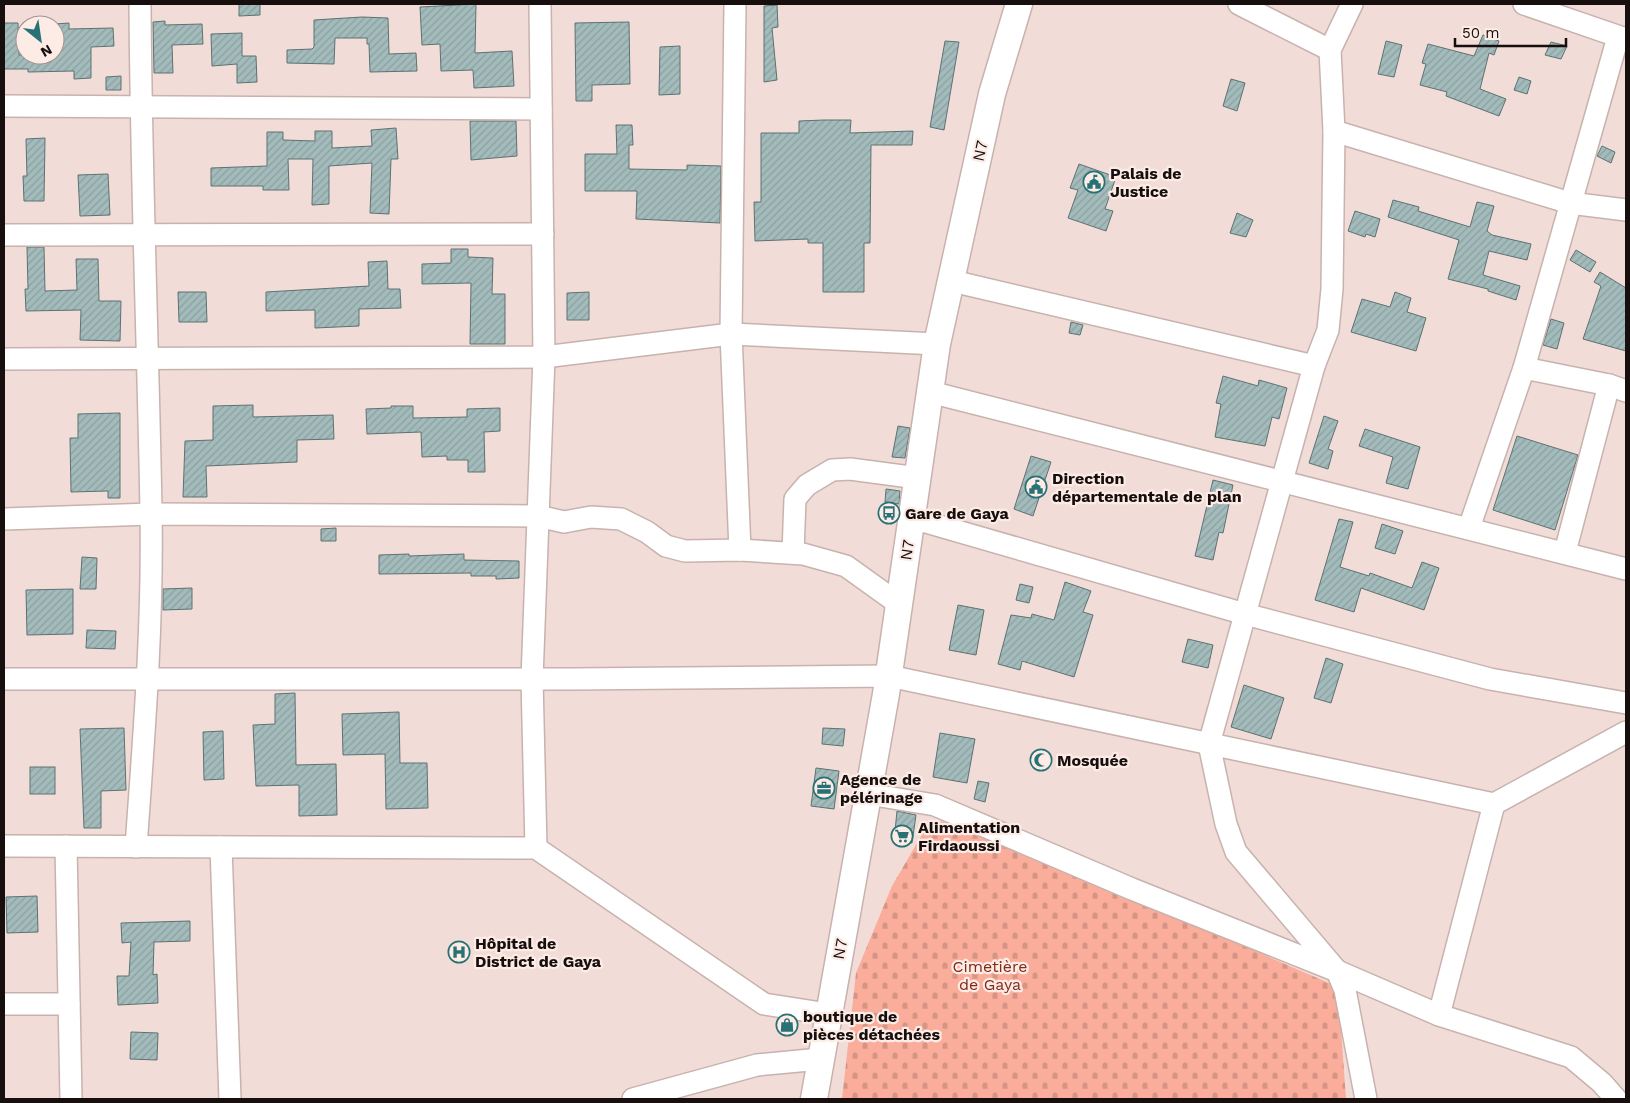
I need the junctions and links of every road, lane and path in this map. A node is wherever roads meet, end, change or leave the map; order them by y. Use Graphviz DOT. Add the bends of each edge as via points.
graph roads {
  1 [pos="140,4"];
  2 [pos="540,4"];
  3 [pos="735,4"];
  4 [pos="1019,4"];
  5 [pos="1239,4"];
  6 [pos="1352,4"];
  7 [pos="1524,4"];
  8 [pos="1622,38"];
  9 [pos="1330,50"];
  10 [pos="4,106"];
  11 [pos="141,108"];
  12 [pos="541,109"];
  13 [pos="1334,131"];
  14 [pos="1570,203"];
  15 [pos="1626,210"];
  16 [pos="543,234"];
  17 [pos="4,235"];
  18 [pos="143,236"];
  19 [pos="952,281"];
  20 [pos="731,334"];
  21 [pos="937,344"];
  22 [pos="544,357"];
  23 [pos="146,358"];
  24 [pos="4,359"];
  25 [pos="1314,366"];
  26 [pos="1524,368"];
  27 [pos="1617,388"];
  28 [pos="930,392"];
  29 [pos="918,478"];
  30 [pos="1282,481"];
  31 [pos="151,514"];
  32 [pos="538,516"];
  33 [pos="912,518"];
  34 [pos="4,519"];
  35 [pos="1469,528"];
  36 [pos="740,550"];
  37 [pos="1565,552"];
  38 [pos="793,553"];
  39 [pos="1626,570"];
  40 [pos="899,604"];
  41 [pos="1245,614"];
  42 [pos="889,676"];
  43 [pos="4,679"];
  44 [pos="148,679"];
  45 [pos="532,679"];
  46 [pos="1626,703"];
  47 [pos="1626,732"];
  48 [pos="1209,744"];
  49 [pos="868,794"];
  50 [pos="1494,804"];
  51 [pos="4,846"];
  52 [pos="66,846"];
  53 [pos="136,847"];
  54 [pos="221,847"];
  55 [pos="536,848"];
  56 [pos="1337,970"];
  57 [pos="4,1004"];
  58 [pos="69,1004"];
  59 [pos="828,1014"];
  60 [pos="1439,1015"];
  61 [pos="820,1059"];
  62 [pos="71,1099"];
  63 [pos="230,1099"];
  64 [pos="633,1099"];
  65 [pos="814,1099"];
  66 [pos="1366,1099"];
  67 [pos="1616,1099"];
  1 -- 11 [label="street"];
  2 -- 12 [label="street"];
  3 -- 20 [label="street"];
  4 -- 19 [label="main road, N7" via="992,94"];
  5 -- 9 [label="street"];
  6 -- 9 [label="street"];
  7 -- 8 [label="street"];
  8 -- 14 [label="street"];
  9 -- 13 [label="street"];
  10 -- 11 [label="street"];
  11 -- 12 [label="street"];
  11 -- 18 [label="street"];
  12 -- 16 [label="street"];
  13 -- 14 [label="street"];
  13 -- 25 [label="street" via="1332,289 1328,330"];
  14 -- 15 [label="street"];
  14 -- 26 [label="street"];
  16 -- 18 [label="street"];
  16 -- 22 [label="street"];
  17 -- 18 [label="street"];
  18 -- 23 [label="street"];
  19 -- 21 [label="main road, N7"];
  19 -- 25 [label="street"];
  20 -- 21 [label="street"];
  20 -- 22 [label="street"];
  20 -- 36 [label="street"];
  21 -- 28 [label="main road, N7"];
  22 -- 23 [label="street"];
  22 -- 32 [label="street"];
  23 -- 24 [label="street"];
  23 -- 31 [label="street"];
  25 -- 30 [label="street"];
  26 -- 27 [label="street"];
  26 -- 35 [label="street"];
  27 -- 37 [label="street"];
  28 -- 29 [label="main road, N7"];
  28 -- 30 [label="street"];
  29 -- 33 [label="main road, N7"];
  29 -- 38 [label="street" via="850,469 832,470 807,485 795,499"];
  30 -- 35 [label="street"];
  30 -- 41 [label="street"];
  31 -- 32 [label="street"];
  31 -- 34 [label="street"];
  31 -- 44 [label="street"];
  32 -- 36 [label="street" via="564,522 591,517 621,519 666,546 685,551"];
  32 -- 45 [label="street"];
  33 -- 40 [label="main road, N7"];
  33 -- 41 [label="street"];
  35 -- 37 [label="street"];
  36 -- 38 [label="street"];
  37 -- 39 [label="street"];
  38 -- 40 [label="street" via="846,566"];
  40 -- 42 [label="main road, N7"];
  41 -- 46 [label="street" via="1490,679"];
  41 -- 48 [label="street"];
  42 -- 45 [label="street"];
  42 -- 48 [label="street"];
  42 -- 49 [label="main road, N7"];
  43 -- 44 [label="street"];
  44 -- 45 [label="street"];
  44 -- 53 [label="street"];
  45 -- 55 [label="street"];
  47 -- 50 [label="street"];
  48 -- 50 [label="street"];
  48 -- 56 [label="street" via="1226,824 1236,852"];
  49 -- 56 [label="street" via="935,805 1132,889"];
  49 -- 59 [label="main road, N7"];
  50 -- 60 [label="street"];
  51 -- 52 [label="street"];
  52 -- 53 [label="street"];
  52 -- 58 [label="street"];
  53 -- 54 [label="street"];
  54 -- 55 [label="street"];
  54 -- 63 [label="street"];
  55 -- 59 [label="street" via="764,1004"];
  56 -- 60 [label="street"];
  56 -- 66 [label="street"];
  57 -- 58 [label="street"];
  58 -- 62 [label="street"];
  59 -- 61 [label="main road, N7"];
  60 -- 67 [label="street" via="1571,1057"];
  61 -- 64 [label="street" via="757,1065"];
  61 -- 65 [label="main road, N7"];
}
